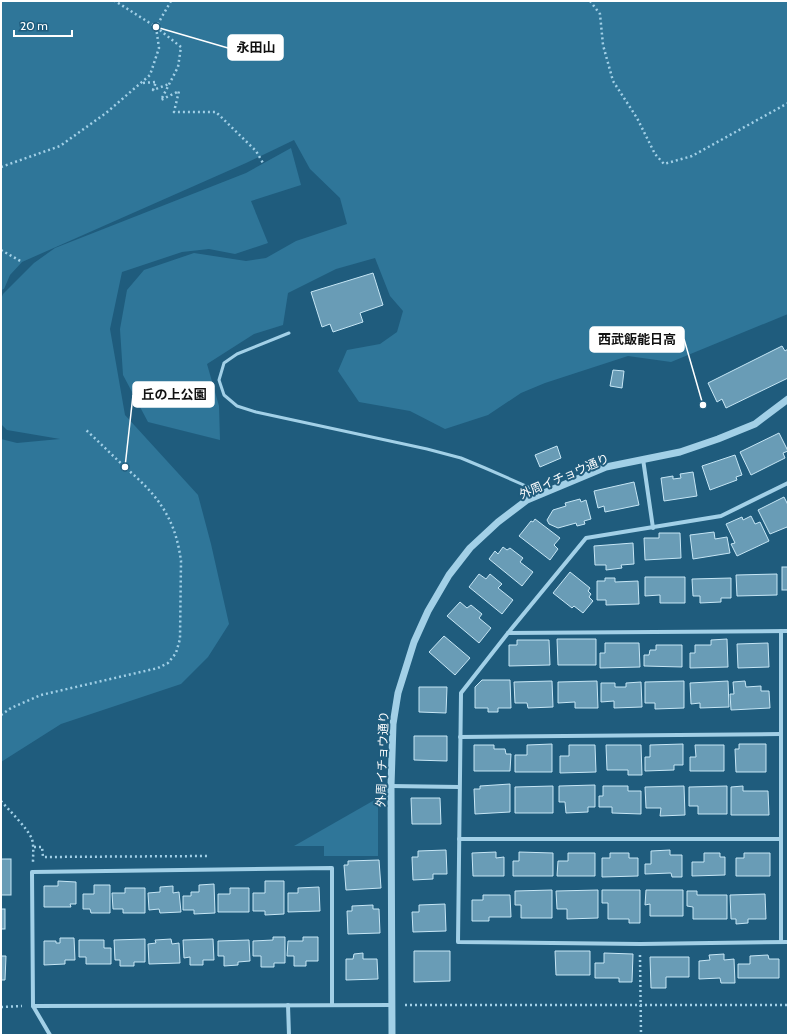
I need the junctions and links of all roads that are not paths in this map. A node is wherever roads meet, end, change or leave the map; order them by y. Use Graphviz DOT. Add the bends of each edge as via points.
graph roads {
  1 [pos="289,333"];
  2 [pos="788,399"];
  3 [pos="643,459"];
  4 [pos="788,483"];
  5 [pos="543,493"];
  6 [pos="653,528"];
  7 [pos="781,631"];
  8 [pos="788,631"];
  9 [pos="508,633"];
  10 [pos="781,734"];
  11 [pos="460,737"];
  12 [pos="391,786"];
  13 [pos="459,787"];
  14 [pos="459,839"];
  15 [pos="781,839"];
  16 [pos="781,942"];
  17 [pos="788,942"];
  18 [pos="288,1005"];
  19 [pos="332,1005"];
  20 [pos="392,1005"];
  21 [pos="33,1006"];
  22 [pos="50,1035"];
  23 [pos="289,1035"];
  24 [pos="392,1035"];
  1 -- 5 [label="lane" via="237,354 224,364 219,380 224,395 237,406 256,412 461,458"];
  2 -- 3 [label="street, 外周イチョウ通り" via="755,424 718,440 680,452"];
  3 -- 5 [label="street, 外周イチョウ通り" via="606,467"];
  3 -- 6 [label="street"];
  4 -- 6 [label="street" via="721,516"];
  5 -- 12 [label="street, 外周イチョウ通り" via="527,500 470,548 449,575 428,611 414,642 398,693 393,724"];
  6 -- 9 [label="street" via="586,538"];
  7 -- 8 [label="street"];
  7 -- 9 [label="street"];
  7 -- 10 [label="street"];
  9 -- 11 [label="street" via="460,692"];
  10 -- 11 [label="street"];
  10 -- 15 [label="street"];
  11 -- 13 [label="street"];
  12 -- 13 [label="street"];
  12 -- 20 [label="street, 外周イチョウ通り"];
  13 -- 14 [label="street"];
  14 -- 15 [label="street"];
  14 -- 16 [label="street" via="458,942"];
  15 -- 16 [label="street"];
  16 -- 17 [label="street"];
  18 -- 19 [label="street"];
  18 -- 21 [label="street"];
  18 -- 23 [label="street"];
  19 -- 20 [label="street"];
  19 -- 21 [label="street" via="332,868 32,872"];
  20 -- 24 [label="street, 外周イチョウ通り"];
  21 -- 22 [label="street"];
}
